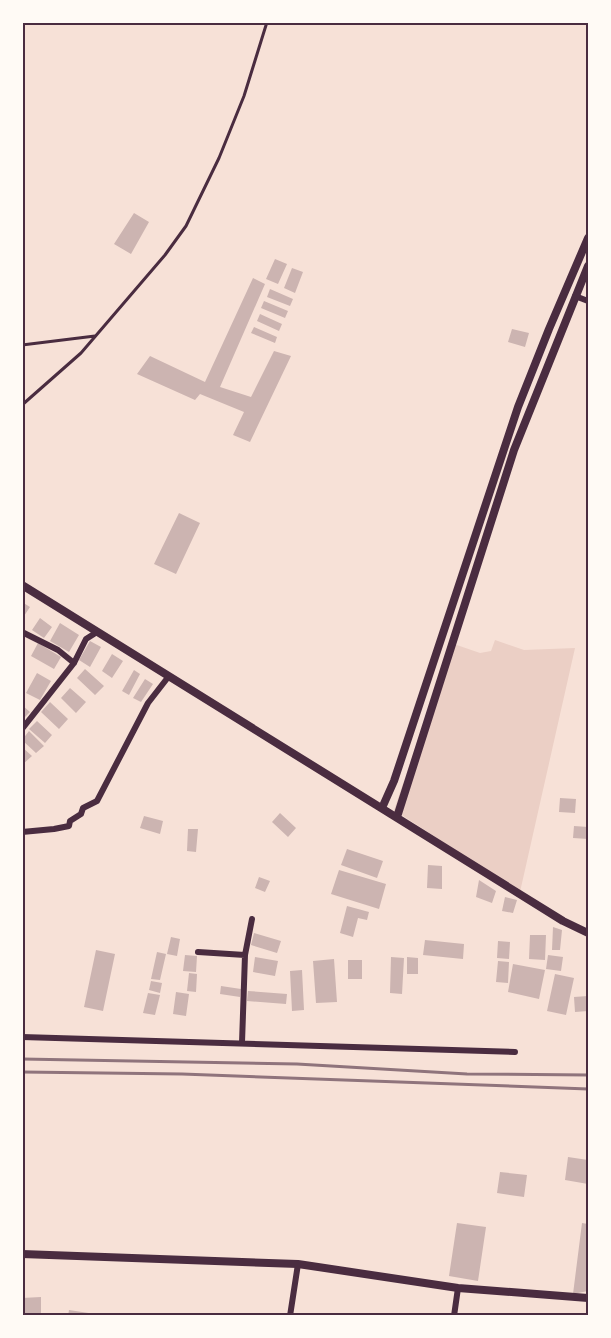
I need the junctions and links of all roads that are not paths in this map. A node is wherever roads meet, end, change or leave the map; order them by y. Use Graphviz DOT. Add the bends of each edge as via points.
graph roads {
  1 [pos="267,22"];
  2 [pos="588,238"];
  3 [pos="588,266"];
  4 [pos="575,296"];
  5 [pos="588,301"];
  6 [pos="95,336"];
  7 [pos="22,345"];
  8 [pos="22,405"];
  9 [pos="22,585"];
  10 [pos="22,632"];
  11 [pos="97,632"];
  12 [pos="74,663"];
  13 [pos="169,676"];
  14 [pos="22,729"];
  15 [pos="382,808"];
  16 [pos="397,817"];
  17 [pos="22,832"];
  18 [pos="252,919"];
  19 [pos="588,933"];
  20 [pos="198,952"];
  21 [pos="245,955"];
  22 [pos="22,1037"];
  23 [pos="242,1043"];
  24 [pos="515,1052"];
  25 [pos="22,1254"];
  26 [pos="298,1264"];
  27 [pos="458,1288"];
  28 [pos="588,1298"];
  29 [pos="290,1316"];
  30 [pos="454,1316"];
  1 -- 6 [label="lane" via="244,96 186,226"];
  2 -- 15 [label="street" via="518,407"];
  3 -- 4 [label="street"];
  4 -- 5 [label="street"];
  4 -- 16 [label="street" via="514,450"];
  6 -- 7 [label="lane"];
  6 -- 8 [label="lane"];
  9 -- 11 [label="street"];
  10 -- 12 [label="street"];
  11 -- 12 [label="street" via="86,639"];
  11 -- 13 [label="street"];
  12 -- 14 [label="street"];
  13 -- 15 [label="street"];
  13 -- 17 [label="street" via="148,703 98,801 83,808 69,826"];
  15 -- 16 [label="street"];
  16 -- 19 [label="street"];
  18 -- 21 [label="street"];
  20 -- 21 [label="street"];
  21 -- 23 [label="street"];
  22 -- 23 [label="street"];
  23 -- 24 [label="street"];
  25 -- 26 [label="street"];
  26 -- 27 [label="street"];
  26 -- 29 [label="street"];
  27 -- 28 [label="street"];
  27 -- 30 [label="street"];
}
